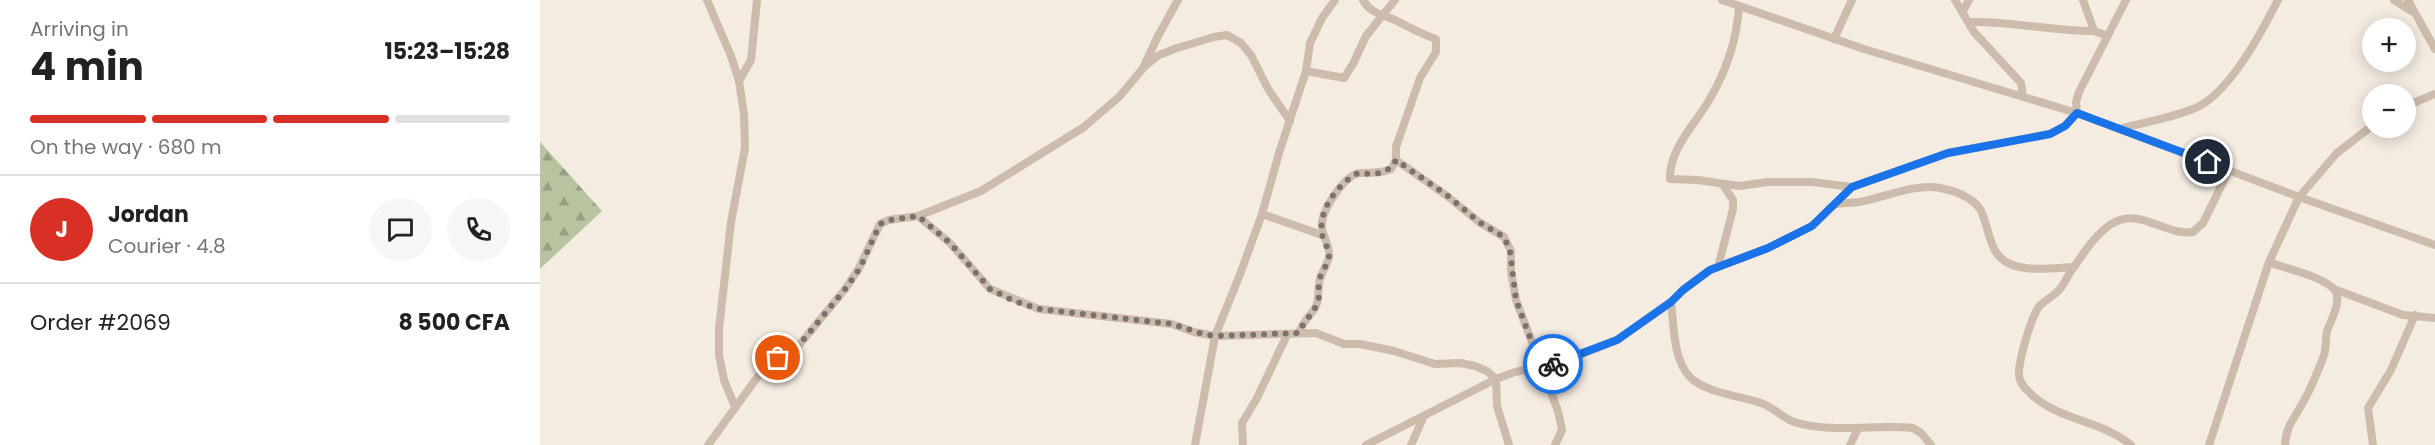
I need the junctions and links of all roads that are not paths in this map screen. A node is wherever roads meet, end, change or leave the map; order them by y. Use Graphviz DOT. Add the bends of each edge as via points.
graph roads {
  1 [pos="707,0"];
  2 [pos="758,0"];
  3 [pos="1178,0"];
  4 [pos="1335,0"];
  5 [pos="1363,0"];
  6 [pos="1395,0"];
  7 [pos="1722,0"];
  8 [pos="1852,0"];
  9 [pos="1955,0"];
  10 [pos="1969,0"];
  11 [pos="2083,0"];
  12 [pos="2126,0"];
  13 [pos="2278,0"];
  14 [pos="2394,0"];
  15 [pos="2408,0"];
  16 [pos="1739,6"];
  17 [pos="1963,11"];
  18 [pos="2413,13"];
  19 [pos="1380,16"];
  20 [pos="1969,22"];
  21 [pos="2094,31"];
  22 [pos="2108,36"];
  23 [pos="1834,39"];
  24 [pos="2435,50"];
  25 [pos="1144,67"];
  26 [pos="1306,71"];
  27 [pos="739,81"];
  28 [pos="2435,94"];
  29 [pos="2023,97"];
  30 [pos="2416,102"];
  31 [pos="2077,113"];
  32 [pos="1290,121"];
  33 [pos="2119,129"];
  34 [pos="2362,134"];
  35 [pos="1396,160"];
  36 [pos="2229,170"];
  37 [pos="1723,185"];
  38 [pos="1852,187"];
  39 [pos="2299,197"];
  40 [pos="1835,204"];
  41 [pos="1262,214"];
  42 [pos="918,216"];
  43 [pos="1322,235"];
  44 [pos="2435,245"];
  45 [pos="2270,262"];
  46 [pos="1718,267"];
  47 [pos="2074,267"];
  48 [pos="2334,289"];
  49 [pos="1671,302"];
  50 [pos="2415,315"];
  51 [pos="2435,318"];
  52 [pos="1299,333"];
  53 [pos="1287,335"];
  54 [pos="1215,336"];
  55 [pos="1541,367"];
  56 [pos="1496,379"];
  57 [pos="735,407"];
  58 [pos="1423,417"];
  59 [pos="1858,429"];
  60 [pos="708,445"];
  61 [pos="1195,445"];
  62 [pos="1243,445"];
  63 [pos="1366,445"];
  64 [pos="1412,445"];
  65 [pos="1509,445"];
  66 [pos="1555,445"];
  67 [pos="1850,445"];
  68 [pos="1931,445"];
  69 [pos="2131,445"];
  70 [pos="2209,445"];
  71 [pos="2284,445"];
  72 [pos="2373,445"];
  1 -- 27 [label="street"];
  2 -- 27 [label="street" via="751,60"];
  3 -- 25 [label="street"];
  4 -- 26 [label="street" via="1310,42"];
  5 -- 19 [label="street"];
  6 -- 19 [label="street"];
  7 -- 16 [label="street"];
  8 -- 23 [label="street"];
  9 -- 17 [label="street"];
  10 -- 17 [label="street"];
  11 -- 21 [label="street"];
  12 -- 22 [label="street"];
  13 -- 33 [label="street" via="2238,67 2203,104"];
  14 -- 18 [label="street"];
  15 -- 18 [label="street"];
  16 -- 23 [label="street"];
  16 -- 37 [label="street" via="1738,30 1730,59 1708,102 1684,136 1669,176 1673,180"];
  17 -- 20 [label="street"];
  18 -- 24 [label="street"];
  19 -- 26 [label="street" via="1344,78"];
  19 -- 35 [label="street" via="1436,39 1436,52 1420,78 1396,147"];
  20 -- 21 [label="street"];
  20 -- 29 [label="street" via="2021,83"];
  21 -- 22 [label="street"];
  22 -- 31 [label="street" via="2079,92"];
  23 -- 29 [label="street"];
  25 -- 32 [label="street" via="1177,48 1227,35 1251,55"];
  25 -- 42 [label="street" via="1120,96 1084,127 981,191"];
  26 -- 32 [label="street"];
  27 -- 57 [label="street" via="745,148 731,222 719,329 724,380"];
  28 -- 30 [label="street"];
  29 -- 31 [label="street"];
  31 -- 33 [label="street"];
  31 -- 38 [label="street" via="2050,134 1948,153"];
  32 -- 41 [label="street"];
  33 -- 36 [label="street"];
  34 -- 39 [label="street" via="2337,153"];
  35 -- 43 [label="street" via="1385,172 1358,173 1340,186 1326,207"];
  35 -- 55 [label="street" via="1504,237 1510,251 1516,300"];
  36 -- 39 [label="street"];
  36 -- 47 [label="street" via="2203,223 2193,232 2130,218 2118,220 2106,228"];
  37 -- 38 [label="street" via="1812,182"];
  37 -- 46 [label="street" via="1733,209"];
  38 -- 40 [label="street"];
  39 -- 44 [label="street"];
  39 -- 45 [label="street"];
  40 -- 46 [label="street" via="1798,234"];
  40 -- 47 [label="street" via="1936,187 1965,197 1980,209 1993,246 2007,263"];
  41 -- 43 [label="street"];
  41 -- 54 [label="street"];
  42 -- 54 [label="street" via="950,243 990,289 1014,301 1039,309 1172,324"];
  42 -- 57 [label="street" via="880,224 846,288 800,344 759,375"];
  43 -- 52 [label="street" via="1328,259 1320,279 1318,300"];
  45 -- 48 [label="street"];
  45 -- 70 [label="street"];
  46 -- 49 [label="street"];
  47 -- 69 [label="street" via="2059,291 2036,313 2019,370 2020,380 2040,403 2121,437"];
  48 -- 50 [label="street" via="2403,315"];
  48 -- 71 [label="street" via="2338,298 2324,356 2302,404 2289,422"];
  49 -- 55 [label="street" via="1617,340"];
  49 -- 59 [label="street" via="1677,347 1690,377 1774,408 1795,422"];
  50 -- 51 [label="street"];
  50 -- 72 [label="street" via="2391,370 2368,408"];
  52 -- 53 [label="street"];
  52 -- 56 [label="street" via="1316,333 1344,344 1370,346 1435,364 1475,366"];
  53 -- 54 [label="street"];
  53 -- 62 [label="street" via="1242,423"];
  54 -- 61 [label="street"];
  55 -- 56 [label="street"];
  55 -- 66 [label="street" via="1563,430"];
  56 -- 58 [label="street"];
  56 -- 65 [label="street" via="1497,406"];
  57 -- 60 [label="street"];
  58 -- 63 [label="street"];
  58 -- 64 [label="street"];
  59 -- 67 [label="street"];
  59 -- 68 [label="street" via="1913,428"];
}
